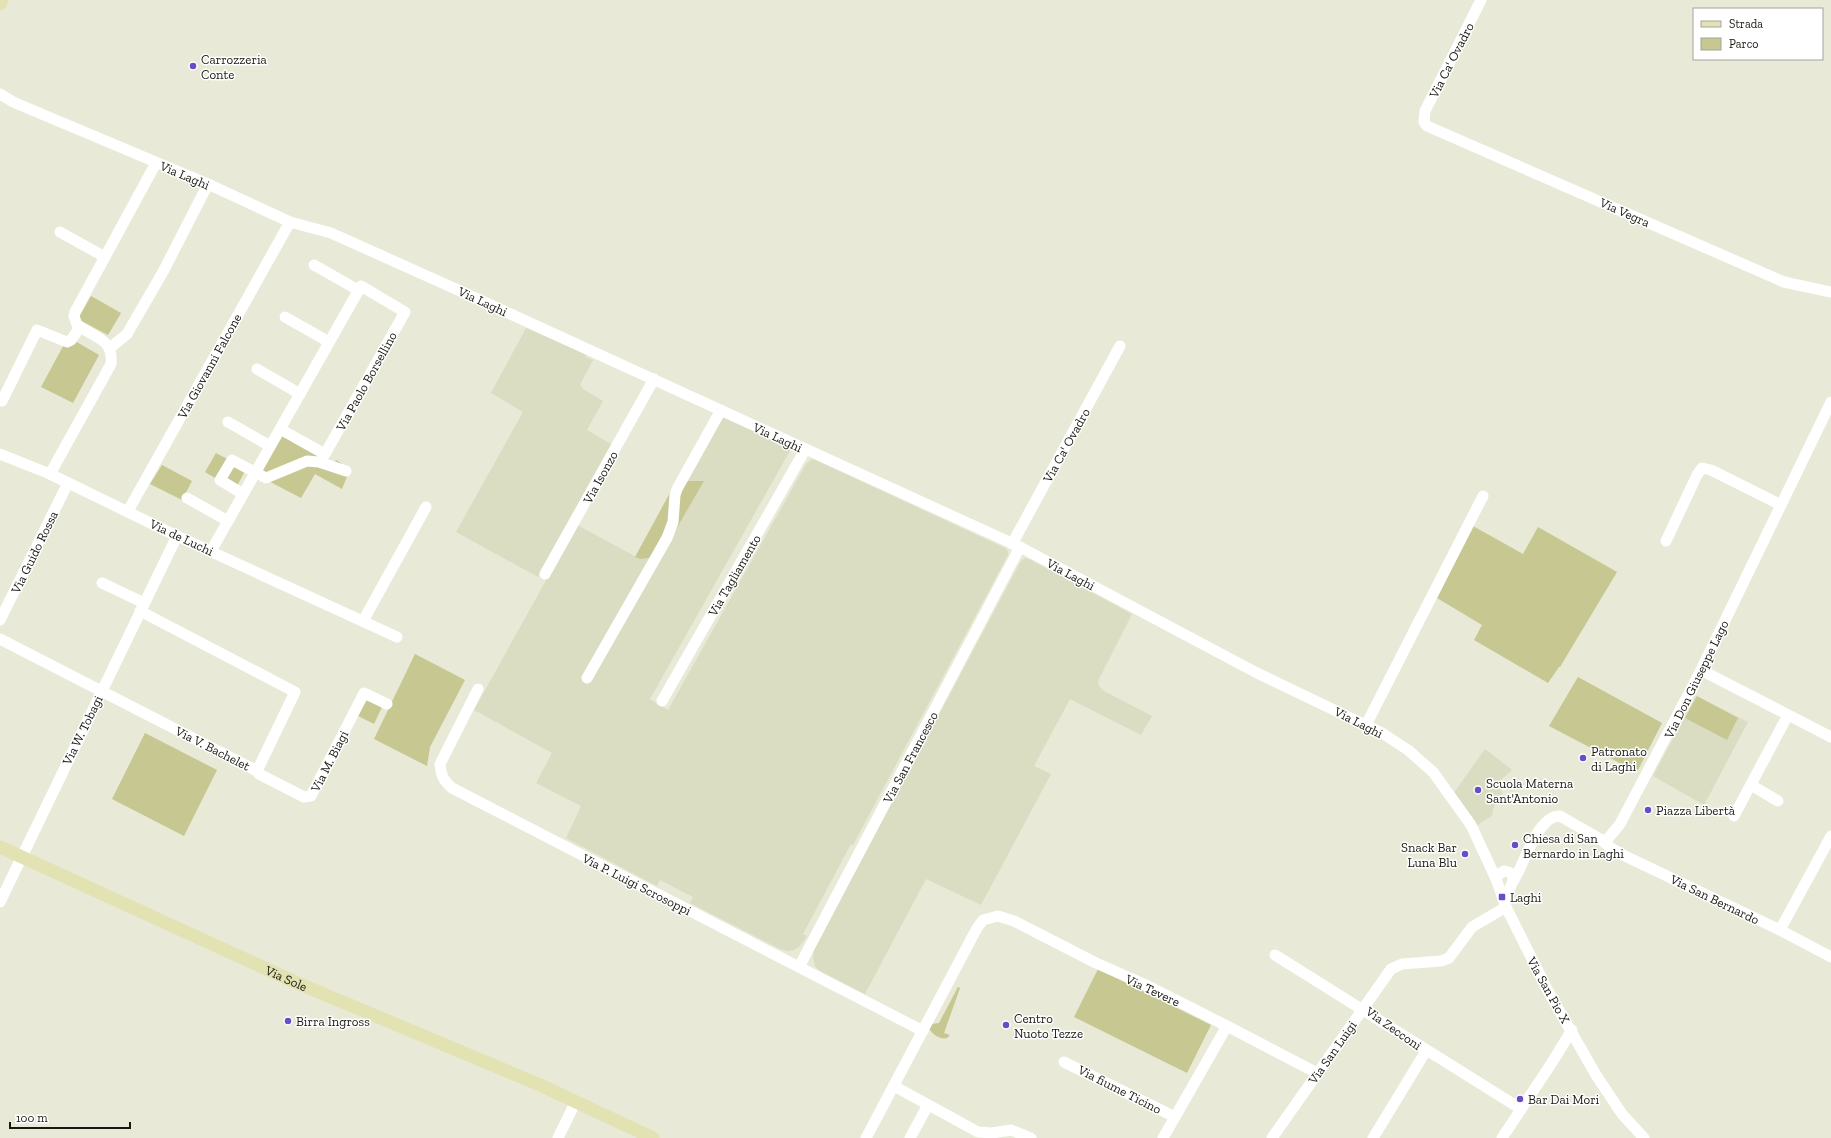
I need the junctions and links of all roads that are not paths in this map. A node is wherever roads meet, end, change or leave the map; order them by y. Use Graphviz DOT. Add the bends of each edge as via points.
graph roads {
  1 [pos="2,0"];
  2 [pos="1482,0"];
  3 [pos="0,4"];
  4 [pos="0,93"];
  5 [pos="1424,122"];
  6 [pos="156,162"];
  7 [pos="208,184"];
  8 [pos="290,222"];
  9 [pos="60,232"];
  10 [pos="105,257"];
  11 [pos="314,265"];
  12 [pos="358,290"];
  13 [pos="1831,292"];
  14 [pos="285,317"];
  15 [pos="80,327"];
  16 [pos="329,342"];
  17 [pos="1120,346"];
  18 [pos="110,348"];
  19 [pos="257,369"];
  20 [pos="654,379"];
  21 [pos="300,394"];
  22 [pos="2,401"];
  23 [pos="1831,402"];
  24 [pos="721,410"];
  25 [pos="228,422"];
  26 [pos="280,429"];
  27 [pos="270,446"];
  28 [pos="805,450"];
  29 [pos="0,454"];
  30 [pos="346,471"];
  31 [pos="255,473"];
  32 [pos="50,474"];
  33 [pos="68,484"];
  34 [pos="243,494"];
  35 [pos="1483,496"];
  36 [pos="187,498"];
  37 [pos="1781,505"];
  38 [pos="426,507"];
  39 [pos="128,511"];
  40 [pos="228,521"];
  41 [pos="177,536"];
  42 [pos="1666,541"];
  43 [pos="1016,546"];
  44 [pos="211,551"];
  45 [pos="545,574"];
  46 [pos="102,582"];
  47 [pos="142,607"];
  48 [pos="0,620"];
  49 [pos="363,621"];
  50 [pos="397,637"];
  51 [pos="0,639"];
  52 [pos="1701,670"];
  53 [pos="587,678"];
  54 [pos="478,689"];
  55 [pos="101,691"];
  56 [pos="662,701"];
  57 [pos="387,704"];
  58 [pos="1788,715"];
  59 [pos="1366,724"];
  60 [pos="1831,737"];
  61 [pos="257,770"];
  62 [pos="1751,785"];
  63 [pos="1778,801"];
  64 [pos="1734,816"];
  65 [pos="1831,836"];
  66 [pos="1600,840"];
  67 [pos="0,847"];
  68 [pos="21,856"];
  69 [pos="1503,878"];
  70 [pos="0,902"];
  71 [pos="1505,903"];
  72 [pos="1780,930"];
  73 [pos="1275,955"];
  74 [pos="1831,957"];
  75 [pos="799,967"];
  76 [pos="1361,1010"];
  77 [pos="1227,1026"];
  78 [pos="1572,1030"];
  79 [pos="922,1031"];
  80 [pos="1426,1051"];
  81 [pos="1064,1062"];
  82 [pos="1317,1073"];
  83 [pos="894,1086"];
  84 [pos="576,1101"];
  85 [pos="928,1105"];
  86 [pos="1521,1109"];
  87 [pos="1175,1117"];
  88 [pos="992,1135"];
  89 [pos="558,1138"];
  90 [pos="654,1138"];
  91 [pos="866,1138"];
  92 [pos="910,1138"];
  93 [pos="1031,1138"];
  94 [pos="1163,1138"];
  95 [pos="1272,1138"];
  96 [pos="1373,1138"];
  97 [pos="1502,1138"];
  98 [pos="1644,1138"];
  1 -- 3 [label="main road"];
  2 -- 5 [label="street, Via Ca' Ovadro" via="1425,111"];
  4 -- 6 [label="street, Via Laghi" via="13,102"];
  5 -- 13 [label="street, Via Vegra" via="1428,126 1784,282"];
  6 -- 7 [label="street, Via Laghi"];
  6 -- 10 [label="street"];
  7 -- 8 [label="street, Via Laghi"];
  7 -- 18 [label="street" via="164,270 127,334"];
  8 -- 20 [label="street, Via Laghi" via="331,233"];
  8 -- 39 [label="street, Via Giovanni Falcone"];
  9 -- 10 [label="street"];
  10 -- 15 [label="street" via="75,312 76,325"];
  11 -- 12 [label="street, Via Paolo Borsellino"];
  12 -- 16 [label="street"];
  12 -- 26 [label="street, Via Paolo Borsellino" via="361,286 405,312 325,454"];
  14 -- 16 [label="street"];
  15 -- 18 [label="street"];
  15 -- 22 [label="street" via="67,342 37,330"];
  16 -- 21 [label="street"];
  17 -- 43 [label="street, Via Ca' Ovadro"];
  18 -- 32 [label="street" via="111,364"];
  19 -- 21 [label="street"];
  20 -- 24 [label="street, Via Laghi"];
  20 -- 45 [label="street, Via Isonzo"];
  21 -- 26 [label="street"];
  23 -- 37 [label="street, Via Don Giuseppe Lago"];
  24 -- 28 [label="street, Via Laghi"];
  24 -- 53 [label="street" via="677,489 674,522 667,538"];
  25 -- 27 [label="street"];
  26 -- 27 [label="street"];
  27 -- 31 [label="street"];
  28 -- 43 [label="street, Via Laghi"];
  28 -- 56 [label="street, Via Tagliamento"];
  29 -- 32 [label="street, Via de Luchi"];
  30 -- 31 [label="street" via="312,461 301,462 266,478"];
  31 -- 34 [label="street"];
  31 -- 34 [label="street" via="232,460 220,480"];
  32 -- 33 [label="street, Via de Luchi"];
  33 -- 39 [label="street, Via de Luchi"];
  33 -- 48 [label="street, Via Guido Rossa"];
  34 -- 40 [label="street"];
  35 -- 59 [label="street"];
  36 -- 40 [label="street"];
  37 -- 42 [label="street" via="1711,470 1702,468"];
  37 -- 52 [label="street, Via Don Giuseppe Lago"];
  38 -- 49 [label="street"];
  39 -- 41 [label="street, Via de Luchi"];
  40 -- 44 [label="street"];
  41 -- 44 [label="street, Via de Luchi"];
  41 -- 47 [label="street, Via W. Tobagi"];
  43 -- 59 [label="street, Via Laghi" via="1251,669"];
  43 -- 75 [label="street, Via San Francesco"];
  44 -- 49 [label="street, Via de Luchi"];
  46 -- 47 [label="street"];
  47 -- 55 [label="street, Via W. Tobagi"];
  47 -- 61 [label="street, Via V. Bachelet" via="294,692"];
  49 -- 50 [label="street, Via de Luchi"];
  51 -- 55 [label="street, Via V. Bachelet"];
  52 -- 58 [label="street"];
  52 -- 66 [label="street, Via Don Giuseppe Lago" via="1620,824 1606,841"];
  54 -- 75 [label="street, Via P. Luigi Scrosoppi" via="440,764 440,773 452,788"];
  55 -- 61 [label="street, Via V. Bachelet"];
  55 -- 68 [label="street, Via W. Tobagi"];
  57 -- 61 [label="street, Via M. Biagi" via="364,693 311,796 304,797"];
  58 -- 60 [label="street"];
  58 -- 62 [label="street"];
  59 -- 69 [label="street, Via Laghi" via="1408,750 1433,772 1474,830"];
  62 -- 63 [label="street"];
  62 -- 64 [label="street"];
  65 -- 72 [label="street"];
  66 -- 69 [label="street" via="1560,816 1554,816 1542,827 1526,853 1521,868"];
  66 -- 72 [label="street, Via San Bernardo" via="1625,856"];
  67 -- 68 [label="main road, Via Sole"];
  68 -- 70 [label="street, Via W. Tobagi"];
  68 -- 84 [label="main road, Via Sole" via="295,982"];
  69 -- 71 [label="street, Via San Pio X"];
  71 -- 76 [label="street, Via Zecconi" via="1472,927 1449,958 1402,964 1391,969"];
  71 -- 78 [label="street, Via San Pio X" via="1541,977"];
  72 -- 74 [label="street, Via San Bernardo"];
  73 -- 76 [label="street, Via San Luigi"];
  75 -- 79 [label="street, Via P. Luigi Scrosoppi"];
  76 -- 80 [label="street, Via Zecconi"];
  76 -- 82 [label="street, Via San Luigi"];
  77 -- 79 [label="street, Via Tevere" via="1014,920 998,916 986,919 977,928"];
  77 -- 82 [label="street, Via Tevere"];
  77 -- 87 [label="street"];
  78 -- 86 [label="street, Via San Pio X"];
  78 -- 98 [label="street" via="1596,1075 1622,1114"];
  79 -- 83 [label="street"];
  80 -- 86 [label="street, Via Zecconi"];
  80 -- 96 [label="street"];
  81 -- 87 [label="street, Via fiume Ticino"];
  82 -- 95 [label="street, Via San Luigi"];
  83 -- 85 [label="street"];
  83 -- 91 [label="street"];
  84 -- 89 [label="street"];
  84 -- 90 [label="main road, Via Sole"];
  85 -- 88 [label="street" via="978,1132"];
  85 -- 92 [label="street"];
  86 -- 97 [label="street, Via San Pio X"];
  87 -- 94 [label="street"];
  88 -- 93 [label="street" via="1011,1130"];
}
